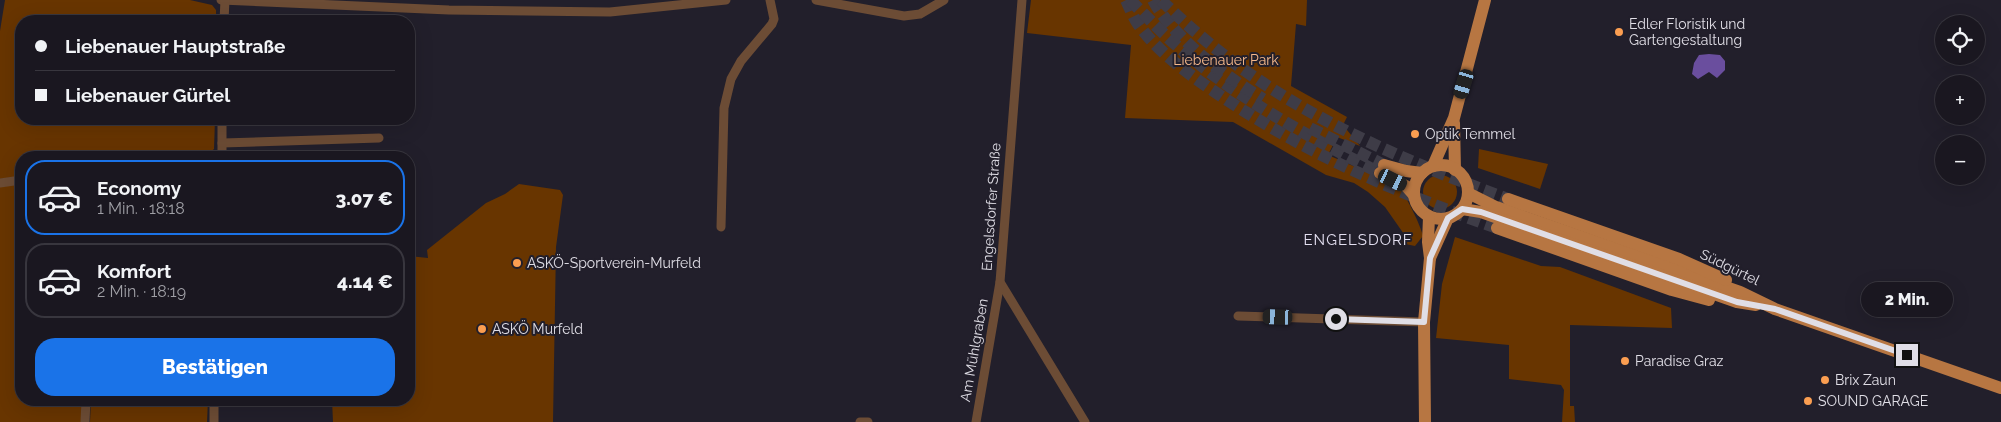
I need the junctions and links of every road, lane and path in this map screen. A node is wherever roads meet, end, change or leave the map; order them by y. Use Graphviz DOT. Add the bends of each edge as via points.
graph roads {
  1 [pos="224,0"];
  2 [pos="726,0"];
  3 [pos="770,0"];
  4 [pos="816,0"];
  5 [pos="944,0"];
  6 [pos="1022,0"];
  7 [pos="1485,0"];
  8 [pos="670,4"];
  9 [pos="224,15"];
  10 [pos="1454,118"];
  11 [pos="222,125"];
  12 [pos="379,138"];
  13 [pos="222,143"];
  14 [pos="221,151"];
  15 [pos="1428,169"];
  16 [pos="1455,170"];
  17 [pos="15,181"];
  18 [pos="0,183"];
  19 [pos="1468,193"];
  20 [pos="1414,195"];
  21 [pos="1508,200"];
  22 [pos="1462,209"];
  23 [pos="1429,217"];
  24 [pos="1448,218"];
  25 [pos="721,227"];
  26 [pos="1497,228"];
  27 [pos="1430,258"];
  28 [pos="1000,282"];
  29 [pos="1775,309"];
  30 [pos="1238,316"];
  31 [pos="1424,322"];
  32 [pos="2001,388"];
  33 [pos="86,406"];
  34 [pos="214,406"];
  35 [pos="85,422"];
  36 [pos="214,422"];
  37 [pos="860,422"];
  38 [pos="868,422"];
  39 [pos="976,422"];
  40 [pos="1085,422"];
  41 [pos="1425,422"];
  1 -- 8 [label="street" via="449,10 610,12"];
  1 -- 9 [label="street"];
  2 -- 8 [label="street"];
  3 -- 25 [label="street" via="772,24 735,70 724,108"];
  4 -- 5 [label="street" via="904,16 920,14"];
  6 -- 28 [label="street, Engelsdorfer Straße"];
  7 -- 10 [label="main road"];
  10 -- 15 [label="main road"];
  10 -- 16 [label="main road"];
  11 -- 13 [label="street"];
  12 -- 13 [label="street"];
  13 -- 14 [label="street"];
  15 -- 16 [label="main road" via="1445,166"];
  15 -- 20 [label="main road" via="1414,186"];
  15 -- 20 [label="main road" via="1382,169"];
  16 -- 19 [label="main road" via="1465,180"];
  17 -- 18 [label="street"];
  19 -- 22 [label="main road"];
  19 -- 29 [label="main road" via="1496,207 1740,292"];
  20 -- 23 [label="main road" via="1418,207"];
  21 -- 29 [label="main road, Südgürtel" via="1679,259 1741,286"];
  22 -- 24 [label="main road"];
  22 -- 29 [label="main road" via="1481,212 1737,302"];
  23 -- 24 [label="main road"];
  23 -- 27 [label="main road"];
  24 -- 27 [label="main road"];
  26 -- 29 [label="main road, Südgürtel" via="1672,290 1736,308"];
  27 -- 31 [label="main road"];
  28 -- 39 [label="street, Am Mühlgraben"];
  28 -- 40 [label="street, Engelsdorfer Straße"];
  29 -- 32 [label="main road"];
  30 -- 31 [label="street"];
  31 -- 41 [label="main road"];
  33 -- 35 [label="street"];
  34 -- 36 [label="street"];
  37 -- 38 [label="street"];
}
